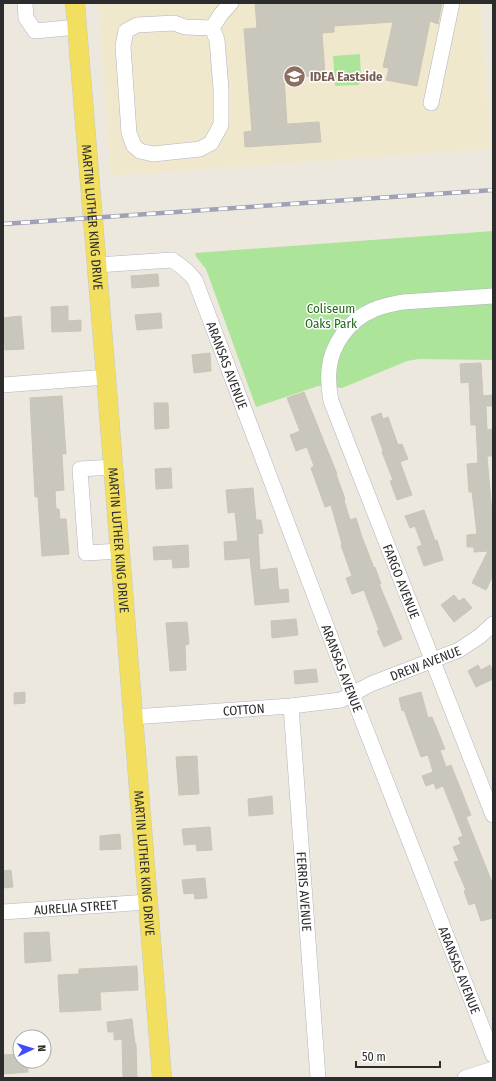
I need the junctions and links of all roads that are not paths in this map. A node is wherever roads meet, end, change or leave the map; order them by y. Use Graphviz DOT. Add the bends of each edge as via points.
graph roads {
  1 [pos="25,3"];
  2 [pos="75,3"];
  3 [pos="231,3"];
  4 [pos="452,3"];
  5 [pos="77,27"];
  6 [pos="212,28"];
  7 [pos="431,103"];
  8 [pos="96,265"];
  9 [pos="493,296"];
  10 [pos="106,377"];
  11 [pos="3,384"];
  12 [pos="113,466"];
  13 [pos="120,551"];
  14 [pos="493,624"];
  15 [pos="433,661"];
  16 [pos="352,694"];
  17 [pos="291,706"];
  18 [pos="133,717"];
  19 [pos="490,799"];
  20 [pos="493,815"];
  21 [pos="148,902"];
  22 [pos="3,912"];
  23 [pos="493,1055"];
  24 [pos="493,1068"];
  25 [pos="471,1077"];
  26 [pos="162,1078"];
  27 [pos="318,1078"];
  1 -- 5 [label="street" via="26,18 35,31"];
  2 -- 5 [label="main road, MARTIN LUTHER KING DRIVE"];
  3 -- 6 [label="street"];
  4 -- 7 [label="street"];
  5 -- 8 [label="main road, MARTIN LUTHER KING DRIVE"];
  6 -- 6 [label="street" via="185,27 174,23 137,26 126,31 123,46 129,133 134,146 140,151 153,154 192,150 211,143 221,125 217,40"];
  8 -- 10 [label="main road, MARTIN LUTHER KING DRIVE"];
  8 -- 16 [label="street, ARANSAS AVENUE" via="172,260 189,271 195,280"];
  9 -- 15 [label="street, FARGO AVENUE" via="403,302 372,311 357,320 343,334 336,345 329,370 331,401"];
  10 -- 11 [label="street"];
  10 -- 12 [label="main road, MARTIN LUTHER KING DRIVE"];
  12 -- 13 [label="main road, MARTIN LUTHER KING DRIVE"];
  12 -- 13 [label="street" via="80,469 86,553"];
  13 -- 18 [label="main road, MARTIN LUTHER KING DRIVE"];
  14 -- 15 [label="street, DREW AVENUE" via="470,644"];
  15 -- 16 [label="street, DREW AVENUE" via="361,688"];
  15 -- 19 [label="street, FARGO AVENUE"];
  16 -- 17 [label="street, COTTON" via="331,702"];
  16 -- 23 [label="street, ARANSAS AVENUE"];
  17 -- 18 [label="street, COTTON"];
  17 -- 27 [label="street, FERRIS AVENUE"];
  18 -- 21 [label="main road, MARTIN LUTHER KING DRIVE"];
  19 -- 20 [label="street, FARGO AVENUE"];
  21 -- 22 [label="street, AURELIA STREET"];
  21 -- 26 [label="main road, MARTIN LUTHER KING DRIVE"];
  24 -- 25 [label="street"];
}
